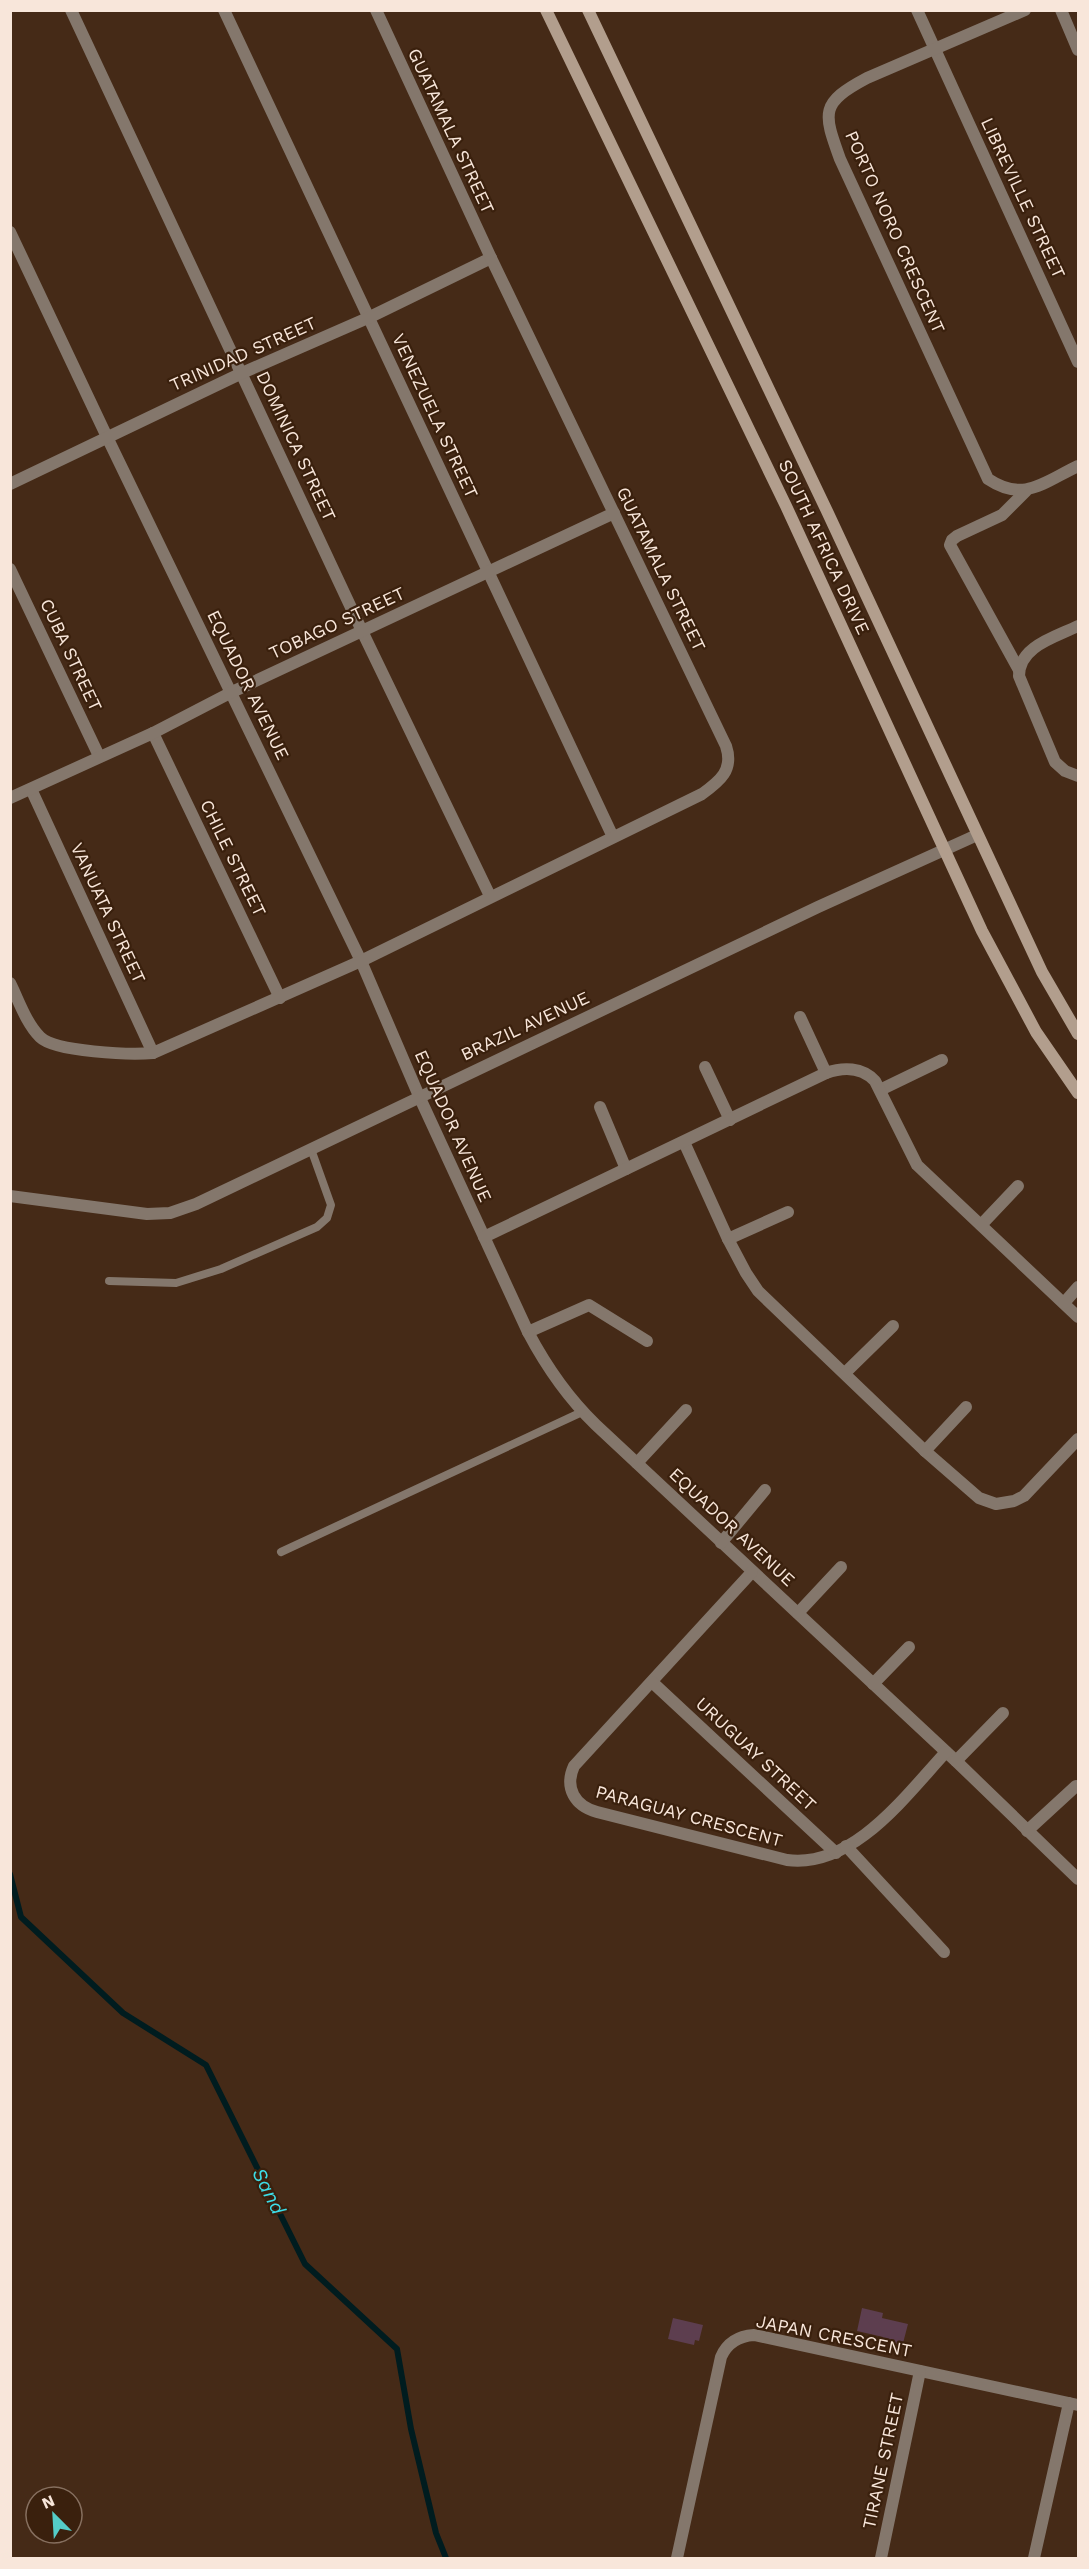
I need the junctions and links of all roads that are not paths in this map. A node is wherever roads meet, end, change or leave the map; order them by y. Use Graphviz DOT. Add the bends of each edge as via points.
graph roads {
  1 [pos="70,10"];
  2 [pos="224,10"];
  3 [pos="375,10"];
  4 [pos="546,10"];
  5 [pos="588,10"];
  6 [pos="917,10"];
  7 [pos="1025,10"];
  8 [pos="1061,10"];
  9 [pos="934,50"];
  10 [pos="1078,50"];
  11 [pos="10,232"];
  12 [pos="491,258"];
  13 [pos="370,317"];
  14 [pos="1078,362"];
  15 [pos="242,373"];
  16 [pos="107,437"];
  17 [pos="1078,466"];
  18 [pos="10,483"];
  19 [pos="1026,491"];
  20 [pos="614,513"];
  21 [pos="10,569"];
  22 [pos="488,573"];
  23 [pos="1078,626"];
  24 [pos="362,630"];
  25 [pos="1019,670"];
  26 [pos="232,692"];
  27 [pos="153,734"];
  28 [pos="99,756"];
  29 [pos="1078,776"];
  30 [pos="31,789"];
  31 [pos="10,798"];
  32 [pos="977,835"];
  33 [pos="614,837"];
  34 [pos="945,850"];
  35 [pos="490,896"];
  36 [pos="362,961"];
  37 [pos="10,983"];
  38 [pos="280,998"];
  39 [pos="800,1017"];
  40 [pos="1078,1034"];
  41 [pos="153,1053"];
  42 [pos="942,1060"];
  43 [pos="705,1067"];
  44 [pos="826,1073"];
  45 [pos="880,1090"];
  46 [pos="1078,1093"];
  47 [pos="419,1096"];
  48 [pos="600,1107"];
  49 [pos="730,1120"];
  50 [pos="684,1142"];
  51 [pos="311,1149"];
  52 [pos="626,1169"];
  53 [pos="1018,1186"];
  54 [pos="10,1196"];
  55 [pos="788,1212"];
  56 [pos="981,1225"];
  57 [pos="484,1237"];
  58 [pos="728,1239"];
  59 [pos="109,1281"];
  60 [pos="1078,1287"];
  61 [pos="1064,1303"];
  62 [pos="1078,1317"];
  63 [pos="893,1326"];
  64 [pos="528,1332"];
  65 [pos="647,1341"];
  66 [pos="845,1373"];
  67 [pos="966,1407"];
  68 [pos="686,1410"];
  69 [pos="582,1412"];
  70 [pos="1078,1439"];
  71 [pos="925,1451"];
  72 [pos="637,1463"];
  73 [pos="765,1490"];
  74 [pos="720,1543"];
  75 [pos="281,1552"];
  76 [pos="841,1567"];
  77 [pos="752,1572"];
  78 [pos="798,1613"];
  79 [pos="909,1647"];
  80 [pos="652,1682"];
  81 [pos="873,1684"];
  82 [pos="1003,1713"];
  83 [pos="946,1752"];
  84 [pos="956,1761"];
  85 [pos="1076,1786"];
  86 [pos="1027,1831"];
  87 [pos="841,1850"];
  88 [pos="1078,1879"];
  89 [pos="944,1952"];
  90 [pos="920,2371"];
  91 [pos="1074,2404"];
  92 [pos="677,2559"];
  93 [pos="881,2559"];
  94 [pos="1034,2559"];
  1 -- 15 [label="street, DOMINICA STREET"];
  2 -- 13 [label="street, VENEZUELA STREET"];
  3 -- 12 [label="street, GUATAMALA STREET"];
  4 -- 34 [label="street, SOUTH AFRICA DRIVE" via="786,506"];
  5 -- 32 [label="street, SOUTH AFRICA DRIVE"];
  6 -- 9 [label="street, LIBREVILLE STREET"];
  7 -- 9 [label="street, PORTO NORO CRESCENT"];
  8 -- 10 [label="street"];
  9 -- 14 [label="street, LIBREVILLE STREET"];
  9 -- 19 [label="street, PORTO NORO CRESCENT" via="847,89 827,114 829,128 981,467 988,479 1000,487"];
  11 -- 16 [label="street, EQUADOR AVENUE"];
  12 -- 13 [label="street, TRINIDAD STREET"];
  12 -- 20 [label="street, GUATAMALA STREET"];
  13 -- 15 [label="street, TRINIDAD STREET"];
  13 -- 22 [label="street, VENEZUELA STREET"];
  15 -- 16 [label="street, TRINIDAD STREET"];
  15 -- 24 [label="street, DOMINICA STREET"];
  16 -- 18 [label="street, TRINIDAD STREET"];
  16 -- 26 [label="street, EQUADOR AVENUE"];
  17 -- 19 [label="street"];
  19 -- 25 [label="street" via="1002,515 957,536 950,545"];
  20 -- 22 [label="street, TOBAGO STREET"];
  20 -- 33 [label="street, GUATAMALA STREET" via="726,746 729,763 726,774 702,794"];
  21 -- 28 [label="street, CUBA STREET"];
  22 -- 24 [label="street, TOBAGO STREET"];
  22 -- 33 [label="street, VENEZUELA STREET"];
  23 -- 25 [label="street" via="1031,650"];
  24 -- 26 [label="street, TOBAGO STREET"];
  24 -- 35 [label="street, DOMINICA STREET"];
  25 -- 29 [label="street" via="1052,756 1060,768"];
  26 -- 27 [label="street, TOBAGO STREET"];
  26 -- 36 [label="street, EQUADOR AVENUE"];
  27 -- 28 [label="street, TOBAGO STREET"];
  27 -- 38 [label="street, CHILE STREET"];
  28 -- 30 [label="street, TOBAGO STREET"];
  30 -- 31 [label="street, TOBAGO STREET"];
  30 -- 41 [label="street, VANUATA STREET"];
  32 -- 34 [label="street, BRAZIL AVENUE"];
  32 -- 40 [label="street, SOUTH AFRICA DRIVE" via="1042,972"];
  33 -- 35 [label="street, GUATAMALA STREET"];
  34 -- 46 [label="street, SOUTH AFRICA DRIVE" via="1035,1032"];
  34 -- 47 [label="street, BRAZIL AVENUE"];
  35 -- 36 [label="street, GUATAMALA STREET"];
  36 -- 38 [label="street"];
  36 -- 47 [label="street, EQUADOR AVENUE"];
  37 -- 41 [label="street" via="32,1027 52,1045 131,1055"];
  38 -- 41 [label="street"];
  39 -- 44 [label="street"];
  42 -- 45 [label="street"];
  43 -- 49 [label="street"];
  44 -- 45 [label="street" via="860,1071 871,1077"];
  44 -- 49 [label="street"];
  45 -- 56 [label="street" via="917,1165"];
  47 -- 51 [label="street, BRAZIL AVENUE"];
  47 -- 57 [label="street, EQUADOR AVENUE"];
  48 -- 52 [label="street"];
  49 -- 50 [label="street"];
  50 -- 52 [label="street"];
  50 -- 58 [label="street"];
  51 -- 54 [label="street, BRAZIL AVENUE" via="170,1213 147,1214"];
  51 -- 59 [label="lane" via="331,1205 327,1218 317,1227 221,1269 176,1283"];
  52 -- 57 [label="street"];
  53 -- 56 [label="street"];
  55 -- 58 [label="street"];
  56 -- 61 [label="street"];
  57 -- 64 [label="street, EQUADOR AVENUE"];
  58 -- 66 [label="street" via="758,1291"];
  60 -- 61 [label="street"];
  61 -- 62 [label="street"];
  63 -- 66 [label="street"];
  64 -- 65 [label="street" via="589,1305"];
  64 -- 69 [label="street, EQUADOR AVENUE" via="552,1375"];
  66 -- 71 [label="street"];
  67 -- 71 [label="street"];
  68 -- 72 [label="street"];
  69 -- 72 [label="street, EQUADOR AVENUE"];
  69 -- 75 [label="lane"];
  70 -- 71 [label="street" via="1031,1490 1014,1501 996,1504 979,1498"];
  72 -- 74 [label="street, EQUADOR AVENUE"];
  73 -- 74 [label="street"];
  74 -- 77 [label="street, EQUADOR AVENUE"];
  76 -- 78 [label="street"];
  77 -- 78 [label="street, EQUADOR AVENUE"];
  77 -- 80 [label="street, PARAGUAY CRESCENT"];
  78 -- 81 [label="street, EQUADOR AVENUE"];
  79 -- 81 [label="street"];
  80 -- 87 [label="street, URUGUAY STREET"];
  80 -- 87 [label="street, PARAGUAY CRESCENT" via="574,1766 569,1780 581,1805 787,1860 804,1861"];
  81 -- 83 [label="street, EQUADOR AVENUE"];
  82 -- 84 [label="street"];
  83 -- 84 [label="street, EQUADOR AVENUE"];
  83 -- 87 [label="street, PARAGUAY CRESCENT" via="874,1828"];
  84 -- 86 [label="street, EQUADOR AVENUE"];
  85 -- 86 [label="street"];
  86 -- 88 [label="street, EQUADOR AVENUE"];
  87 -- 89 [label="street, URUGUAY STREET"];
  90 -- 91 [label="street, JAPAN CRESCENT"];
  90 -- 92 [label="street, JAPAN CRESCENT" via="754,2335 731,2343 722,2357"];
  90 -- 93 [label="street, TIRANE STREET"];
  91 -- 94 [label="street"];
}
